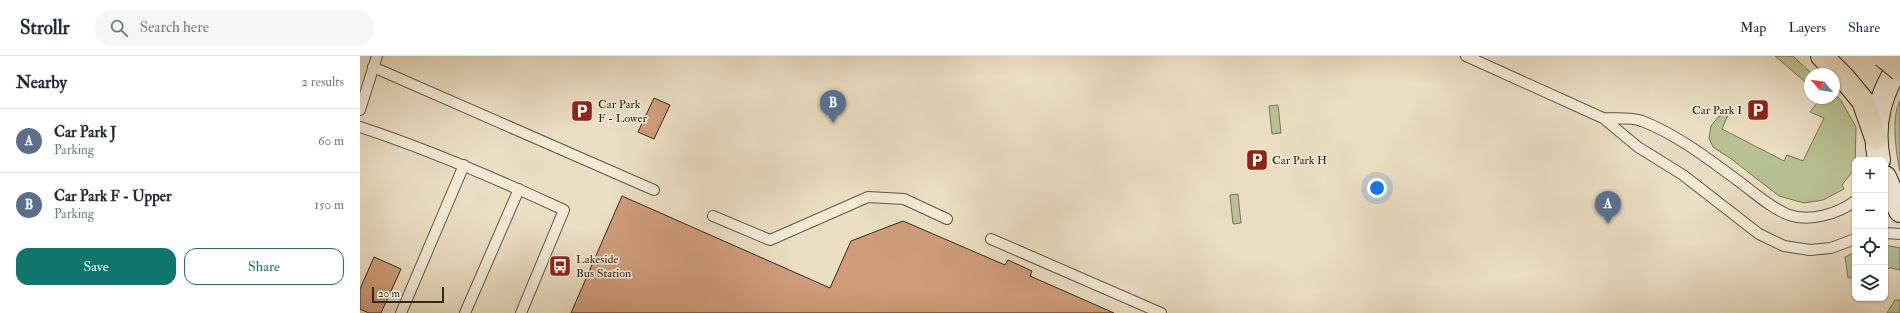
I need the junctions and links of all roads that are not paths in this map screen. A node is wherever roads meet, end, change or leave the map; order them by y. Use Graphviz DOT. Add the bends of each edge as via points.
graph roads {
  1 [pos="377,56"];
  2 [pos="1466,56"];
  3 [pos="1822,56"];
  4 [pos="1883,56"];
  5 [pos="1900,64"];
  6 [pos="373,67"];
  7 [pos="1900,70"];
  8 [pos="360,110"];
  9 [pos="1603,118"];
  10 [pos="360,127"];
  11 [pos="1876,138"];
  12 [pos="1879,157"];
  13 [pos="464,165"];
  14 [pos="1888,184"];
  15 [pos="519,189"];
  16 [pos="654,190"];
  17 [pos="1852,203"];
  18 [pos="1900,211"];
  19 [pos="713,216"];
  20 [pos="947,219"];
  21 [pos="1888,233"];
  22 [pos="1900,234"];
  23 [pos="991,239"];
  24 [pos="1852,240"];
  25 [pos="401,313"];
  26 [pos="465,313"];
  27 [pos="520,313"];
  28 [pos="1161,313"];
  1 -- 6 [label="lane"];
  2 -- 9 [label="lane"];
  3 -- 11 [label="main road" via="1863,101"];
  4 -- 7 [label="main road, bridge"];
  5 -- 11 [label="main road" via="1892,76 1878,110"];
  6 -- 8 [label="lane"];
  6 -- 16 [label="lane"];
  9 -- 17 [label="lane" via="1641,120 1662,130 1694,149 1762,199 1789,214 1801,218 1819,216 1838,211"];
  9 -- 24 [label="lane" via="1638,147 1683,175 1759,234 1784,246 1810,250 1831,248"];
  10 -- 13 [label="lane" via="410,143"];
  11 -- 12 [label="main road"];
  13 -- 15 [label="lane"];
  13 -- 25 [label="lane"];
  14 -- 18 [label="main road"];
  15 -- 26 [label="lane"];
  15 -- 27 [label="lane" via="564,210"];
  19 -- 20 [label="lane" via="770,240 868,197 904,199"];
  21 -- 22 [label="lane"];
  23 -- 28 [label="lane"];
}
